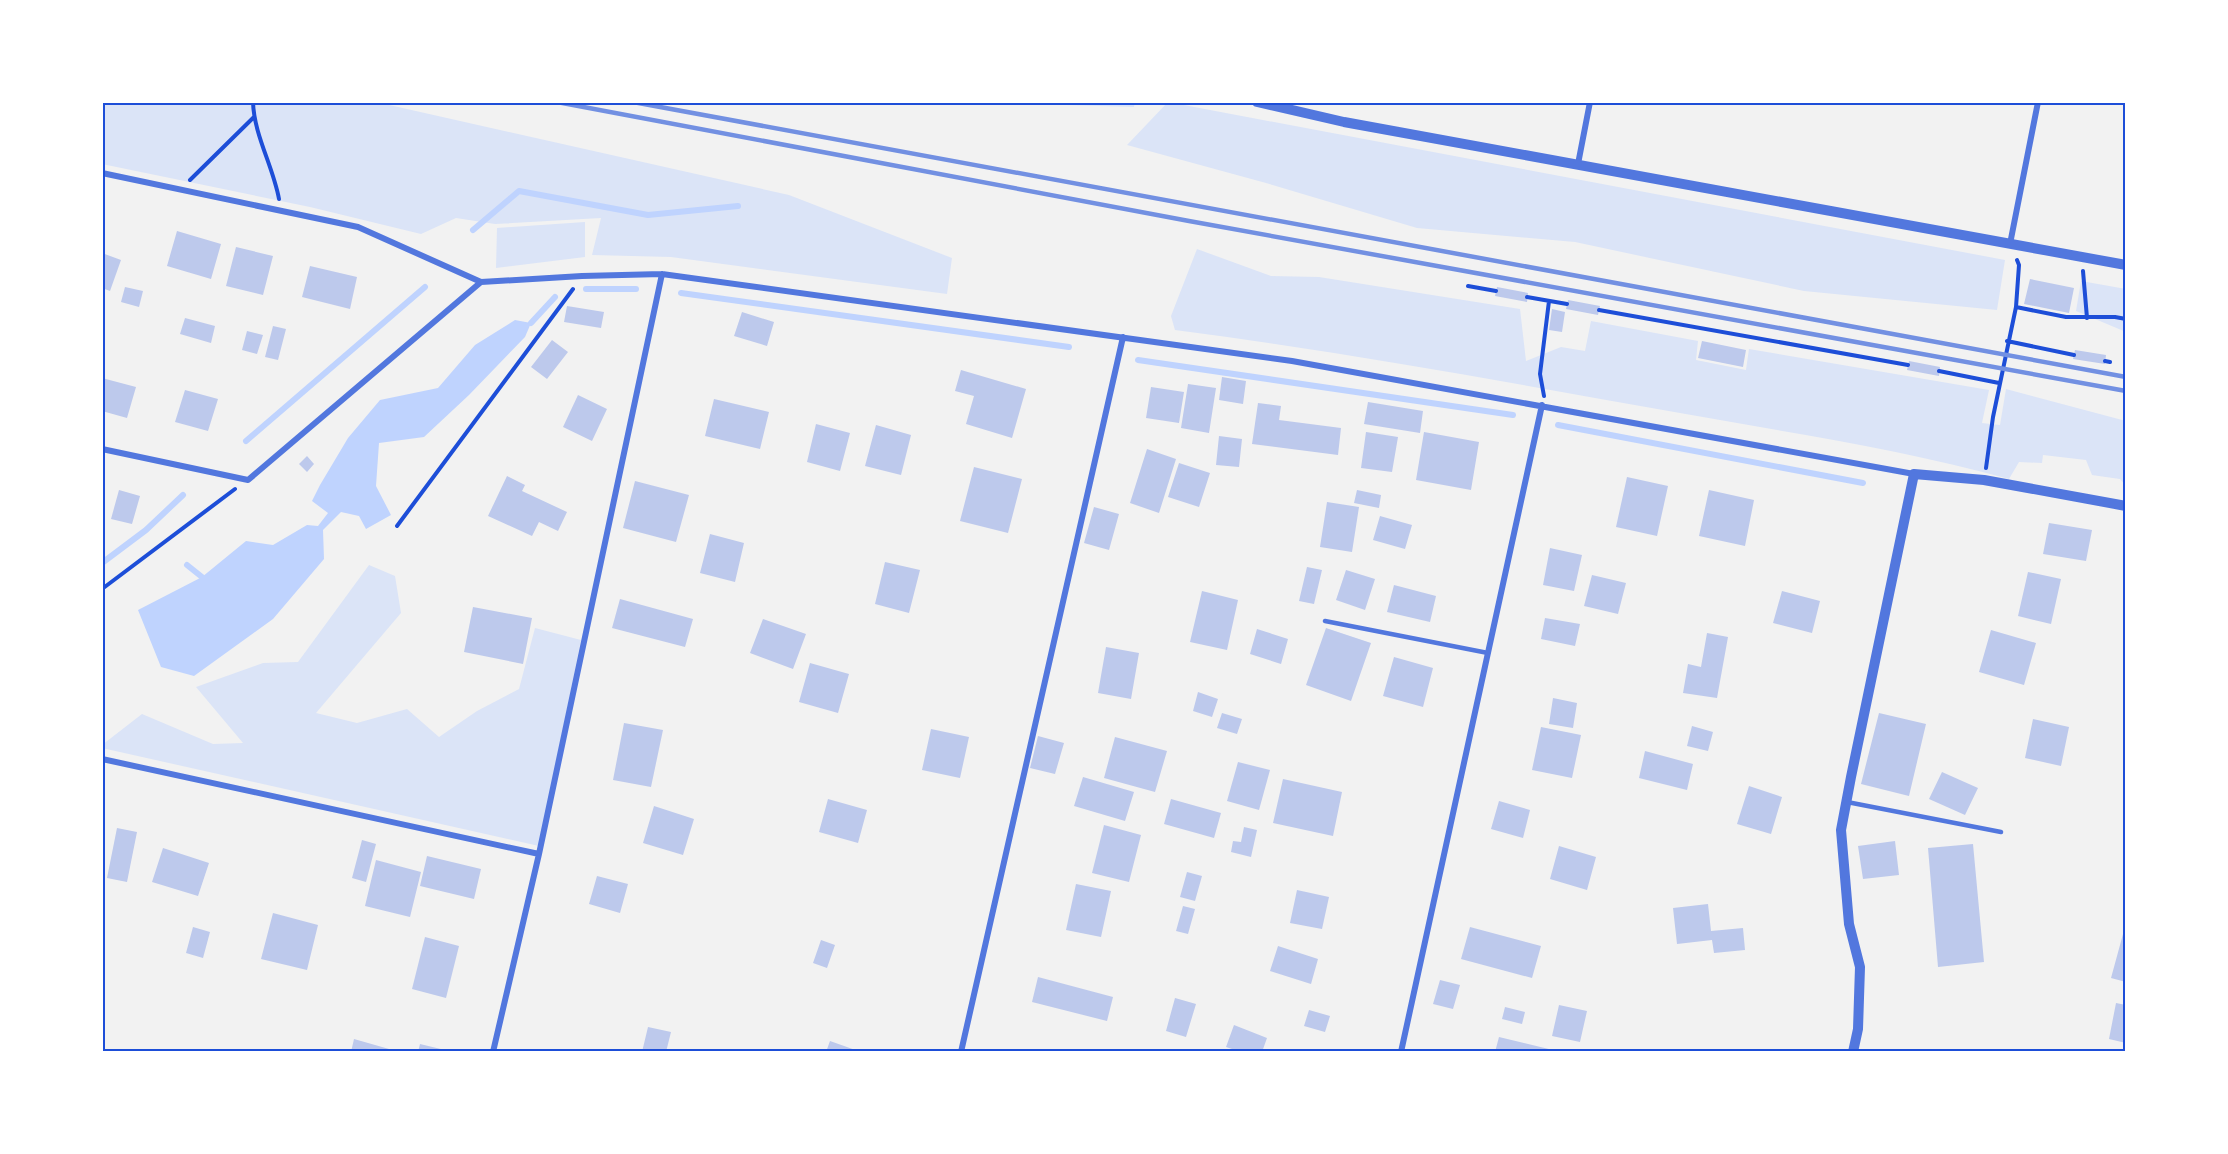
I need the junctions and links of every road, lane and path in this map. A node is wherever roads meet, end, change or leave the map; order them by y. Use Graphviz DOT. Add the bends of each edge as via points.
graph roads {
  1 [pos="253,102"];
  2 [pos="1257,102"];
  3 [pos="1590,102"];
  4 [pos="2038,102"];
  5 [pos="254,117"];
  6 [pos="1578,164"];
  7 [pos="102,173"];
  8 [pos="180,190"];
  9 [pos="281,211"];
  10 [pos="2010,244"];
  11 [pos="2082,257"];
  12 [pos="2126,265"];
  13 [pos="662,274"];
  14 [pos="582,276"];
  15 [pos="481,282"];
  16 [pos="1468,286"];
  17 [pos="1496,291"];
  18 [pos="1527,297"];
  19 [pos="1549,301"];
  20 [pos="1567,304"];
  21 [pos="2016,307"];
  22 [pos="1599,310"];
  23 [pos="2086,318"];
  24 [pos="2126,319"];
  25 [pos="1123,337"];
  26 [pos="2007,341"];
  27 [pos="2074,355"];
  28 [pos="1908,365"];
  29 [pos="1939,371"];
  30 [pos="1999,383"];
  31 [pos="1542,405"];
  32 [pos="102,449"];
  33 [pos="1914,474"];
  34 [pos="248,480"];
  35 [pos="1984,480"];
  36 [pos="2126,506"];
  37 [pos="397,526"];
  38 [pos="102,589"];
  39 [pos="1325,621"];
  40 [pos="1488,653"];
  41 [pos="102,759"];
  42 [pos="1846,802"];
  43 [pos="2001,832"];
  44 [pos="540,854"];
  45 [pos="493,1052"];
  46 [pos="962,1052"];
  47 [pos="1401,1052"];
  48 [pos="1853,1052"];
  1 -- 5 [label="path"];
  2 -- 6 [label="street" via="1344,122"];
  3 -- 6 [label="street"];
  4 -- 10 [label="street"];
  5 -- 8 [label="path"];
  5 -- 9 [label="path" via="276,181"];
  6 -- 10 [label="street"];
  7 -- 8 [label="street"];
  8 -- 9 [label="street"];
  9 -- 15 [label="street" via="358,227"];
  10 -- 11 [label="street"];
  10 -- 21 [label="path" via="2019,265"];
  11 -- 12 [label="street"];
  11 -- 23 [label="path"];
  13 -- 14 [label="street"];
  13 -- 25 [label="street"];
  13 -- 44 [label="street"];
  14 -- 15 [label="street"];
  14 -- 37 [label="path"];
  15 -- 34 [label="street"];
  16 -- 17 [label="path"];
  18 -- 19 [label="path"];
  19 -- 20 [label="path"];
  19 -- 31 [label="path" via="1540,374"];
  21 -- 23 [label="path"];
  21 -- 26 [label="path"];
  22 -- 28 [label="path"];
  23 -- 24 [label="path"];
  25 -- 31 [label="street" via="1292,361"];
  25 -- 46 [label="street"];
  26 -- 27 [label="path"];
  26 -- 30 [label="path"];
  29 -- 30 [label="path"];
  30 -- 35 [label="path"];
  31 -- 33 [label="street"];
  31 -- 40 [label="street"];
  32 -- 34 [label="street"];
  33 -- 35 [label="street"];
  33 -- 42 [label="street"];
  34 -- 38 [label="path"];
  35 -- 36 [label="street"];
  39 -- 40 [label="lane"];
  40 -- 47 [label="street"];
  41 -- 44 [label="street"];
  42 -- 43 [label="lane"];
  42 -- 48 [label="street" via="1841,831 1848,912 1860,967 1858,1029"];
  44 -- 45 [label="street"];
}
